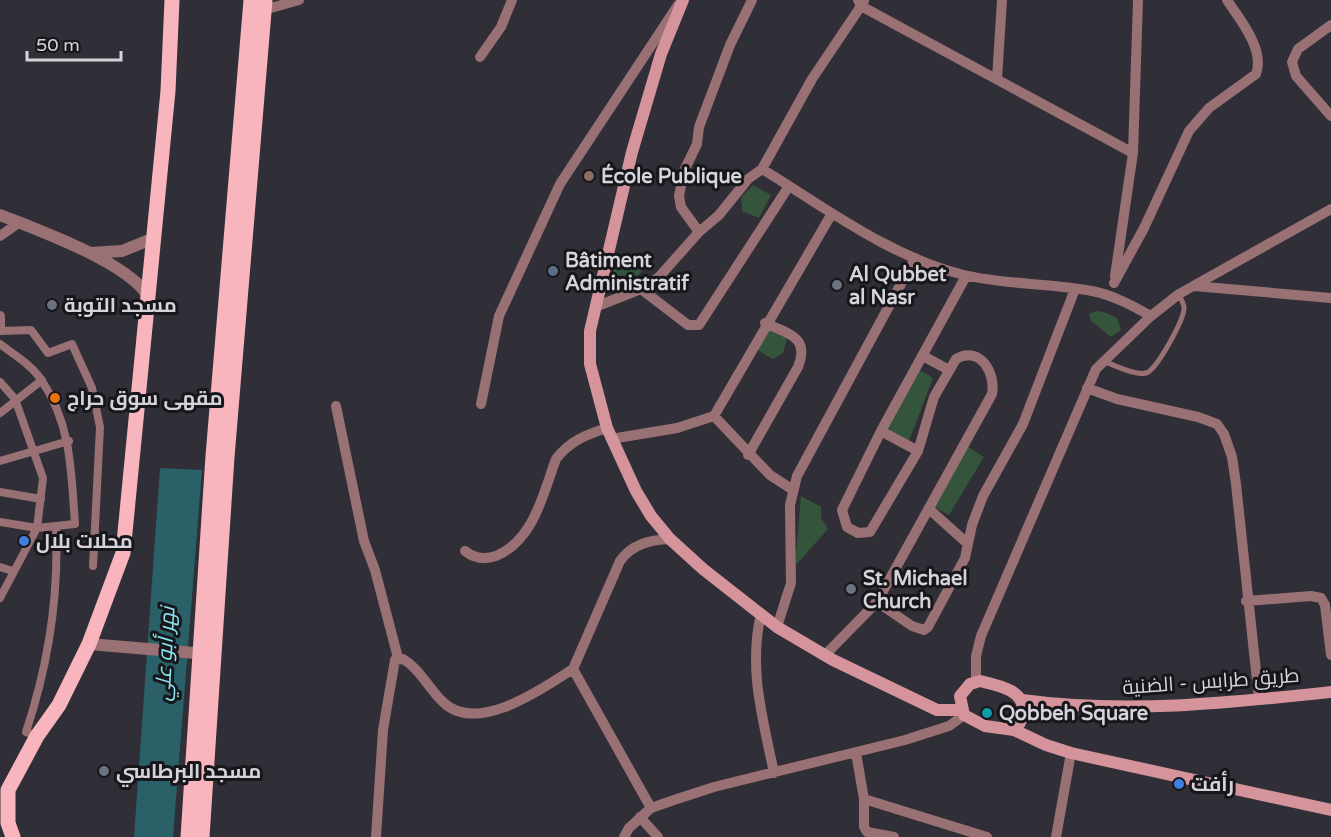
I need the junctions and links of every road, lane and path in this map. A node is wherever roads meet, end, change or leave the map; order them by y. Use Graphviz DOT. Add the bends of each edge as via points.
graph roads {
  1 [pos="172,0"];
  2 [pos="299,0"];
  3 [pos="512,0"];
  4 [pos="683,0"];
  5 [pos="752,0"];
  6 [pos="1002,0"];
  7 [pos="1138,0"];
  8 [pos="1227,0"];
  9 [pos="861,2"];
  10 [pos="260,3"];
  11 [pos="1331,25"];
  12 [pos="480,57"];
  13 [pos="997,79"];
  14 [pos="1331,116"];
  15 [pos="1133,153"];
  16 [pos="762,169"];
  17 [pos="789,186"];
  18 [pos="1331,209"];
  19 [pos="0,214"];
  20 [pos="831,214"];
  21 [pos="20,222"];
  22 [pos="699,232"];
  23 [pos="0,236"];
  24 [pos="154,237"];
  25 [pos="89,253"];
  26 [pos="915,258"];
  27 [pos="966,276"];
  28 [pos="1114,283"];
  29 [pos="1193,286"];
  30 [pos="641,289"];
  31 [pos="1075,289"];
  32 [pos="1179,294"];
  33 [pos="148,296"];
  34 [pos="1112,297"];
  35 [pos="1331,298"];
  36 [pos="596,307"];
  37 [pos="0,315"];
  38 [pos="1151,316"];
  39 [pos="765,324"];
  40 [pos="0,330"];
  41 [pos="0,344"];
  42 [pos="923,356"];
  43 [pos="1103,361"];
  44 [pos="949,370"];
  45 [pos="42,380"];
  46 [pos="0,382"];
  47 [pos="1088,388"];
  48 [pos="15,399"];
  49 [pos="481,404"];
  50 [pos="336,406"];
  51 [pos="0,413"];
  52 [pos="714,416"];
  53 [pos="880,430"];
  54 [pos="609,434"];
  55 [pos="69,441"];
  56 [pos="33,451"];
  57 [pos="918,451"];
  58 [pos="748,455"];
  59 [pos="0,460"];
  60 [pos="793,490"];
  61 [pos="0,492"];
  62 [pos="41,499"];
  63 [pos="929,509"];
  64 [pos="0,522"];
  65 [pos="56,526"];
  66 [pos="37,528"];
  67 [pos="670,539"];
  68 [pos="968,544"];
  69 [pos="465,551"];
  70 [pos="93,566"];
  71 [pos="0,567"];
  72 [pos="13,571"];
  73 [pos="0,598"];
  74 [pos="876,602"];
  75 [pos="1246,602"];
  76 [pos="760,614"];
  77 [pos="777,627"];
  78 [pos="89,644"];
  79 [pos="202,654"];
  80 [pos="825,655"];
  81 [pos="1331,655"];
  82 [pos="398,658"];
  83 [pos="573,669"];
  84 [pos="976,682"];
  85 [pos="1331,692"];
  86 [pos="1259,699"];
  87 [pos="1022,700"];
  88 [pos="963,713"];
  89 [pos="1014,730"];
  90 [pos="37,736"];
  91 [pos="856,753"];
  92 [pos="1071,753"];
  93 [pos="774,772"];
  94 [pos="4,791"];
  95 [pos="864,800"];
  96 [pos="651,808"];
  97 [pos="1331,810"];
  98 [pos="640,817"];
  99 [pos="0,832"];
  100 [pos="13,837"];
  101 [pos="188,837"];
  102 [pos="202,837"];
  103 [pos="376,837"];
  104 [pos="624,837"];
  105 [pos="658,837"];
  106 [pos="894,837"];
  107 [pos="987,837"];
  108 [pos="1056,837"];
  1 -- 24 [label="main road"];
  2 -- 10 [label="street"];
  3 -- 12 [label="street" via="501,27"];
  4 -- 36 [label="main road" via="642,117"];
  4 -- 49 [label="street" via="555,194 499,316"];
  5 -- 22 [label="street" via="730,45 699,127 698,144 684,171 681,207"];
  6 -- 13 [label="street"];
  7 -- 15 [label="street"];
  8 -- 28 [label="street" via="1253,43 1259,66 1257,74 1209,108 1189,131"];
  9 -- 13 [label="street"];
  9 -- 16 [label="street"];
  10 -- 79 [label="main road" via="228,445"];
  11 -- 14 [label="street" via="1298,49 1292,62 1296,76"];
  13 -- 15 [label="street"];
  15 -- 28 [label="street"];
  16 -- 17 [label="street"];
  16 -- 22 [label="street"];
  17 -- 20 [label="street"];
  17 -- 30 [label="street" via="699,325 688,325"];
  18 -- 29 [label="street"];
  19 -- 21 [label="street"];
  20 -- 26 [label="street"];
  20 -- 39 [label="street"];
  21 -- 23 [label="street"];
  21 -- 25 [label="street"];
  22 -- 30 [label="street" via="672,265"];
  24 -- 25 [label="street" via="122,251"];
  24 -- 33 [label="main road"];
  25 -- 33 [label="street" via="140,284"];
  26 -- 27 [label="street"];
  26 -- 60 [label="street" via="803,463"];
  27 -- 31 [label="street"];
  27 -- 42 [label="street"];
  28 -- 34 [label="street"];
  29 -- 32 [label="street"];
  29 -- 35 [label="street"];
  30 -- 36 [label="street"];
  31 -- 34 [label="street"];
  31 -- 68 [label="street" via="1023,424 983,496"];
  32 -- 38 [label="street"];
  32 -- 43 [label="lane" via="1184,309 1155,368 1145,374"];
  33 -- 78 [label="main road" via="123,553"];
  34 -- 38 [label="street"];
  36 -- 54 [label="main road" via="590,331 590,364"];
  37 -- 40 [label="street"];
  38 -- 43 [label="street"];
  39 -- 52 [label="street"];
  39 -- 58 [label="street" via="794,337 802,351 798,367"];
  40 -- 70 [label="street" via="31,330 48,353 72,344 92,387 100,427"];
  41 -- 45 [label="street"];
  42 -- 44 [label="street"];
  42 -- 53 [label="street"];
  43 -- 47 [label="street" via="1091,376"];
  44 -- 57 [label="street" via="934,397"];
  44 -- 63 [label="street" via="960,356 977,357 991,373 994,386"];
  45 -- 48 [label="street"];
  45 -- 55 [label="street"];
  46 -- 48 [label="street"];
  47 -- 75 [label="street" via="1139,405 1209,420 1224,434 1236,484"];
  47 -- 84 [label="street" via="981,636"];
  48 -- 51 [label="street"];
  48 -- 56 [label="street"];
  50 -- 82 [label="street" via="364,541"];
  52 -- 54 [label="street" via="677,428"];
  52 -- 58 [label="street"];
  53 -- 57 [label="street"];
  53 -- 57 [label="street" via="842,510 852,531 870,532"];
  54 -- 67 [label="main road" via="636,491"];
  54 -- 69 [label="street" via="577,438 556,459 529,527 515,545 491,558 472,556"];
  55 -- 56 [label="street"];
  55 -- 65 [label="street" via="75,524"];
  56 -- 59 [label="street"];
  56 -- 62 [label="street" via="43,478"];
  58 -- 60 [label="street"];
  60 -- 77 [label="street" via="791,583"];
  61 -- 62 [label="street"];
  62 -- 66 [label="street"];
  63 -- 68 [label="street"];
  63 -- 74 [label="street"];
  64 -- 66 [label="street"];
  65 -- 66 [label="street"];
  65 -- 90 [label="street" via="58,573 48,652 26,732"];
  66 -- 72 [label="street"];
  67 -- 76 [label="main road"];
  67 -- 83 [label="street" via="647,542 626,552"];
  68 -- 74 [label="street" via="965,558 924,630"];
  71 -- 72 [label="street"];
  72 -- 73 [label="street"];
  74 -- 80 [label="street"];
  75 -- 81 [label="street" via="1321,598"];
  75 -- 86 [label="street"];
  76 -- 77 [label="main road"];
  76 -- 93 [label="street" via="754,651 755,678"];
  77 -- 80 [label="main road"];
  78 -- 79 [label="street"];
  78 -- 90 [label="main road" via="59,705"];
  79 -- 101 [label="main road"];
  79 -- 102 [label="main road"];
  80 -- 88 [label="main road" via="937,710"];
  82 -- 83 [label="street" via="413,666 455,712 472,714 495,711"];
  82 -- 103 [label="street" via="393,662 383,730"];
  83 -- 96 [label="street"];
  84 -- 87 [label="main road" via="1007,690"];
  84 -- 88 [label="main road" via="962,691 959,701"];
  85 -- 86 [label="main road, طريق طرابس - الضنية"];
  86 -- 87 [label="main road, طريق طرابس - الضنية" via="1158,708"];
  87 -- 89 [label="main road" via="1022,721"];
  88 -- 89 [label="main road" via="985,726"];
  88 -- 91 [label="street" via="941,729"];
  89 -- 92 [label="main road"];
  90 -- 94 [label="main road"];
  91 -- 93 [label="street"];
  91 -- 95 [label="street"];
  92 -- 97 [label="main road"];
  92 -- 108 [label="street"];
  93 -- 96 [label="street"];
  94 -- 100 [label="main road"];
  95 -- 106 [label="street" via="867,832"];
  95 -- 107 [label="street"];
  96 -- 98 [label="street"];
  98 -- 104 [label="street"];
  98 -- 105 [label="street"];
  99 -- 100 [label="street"];
}
